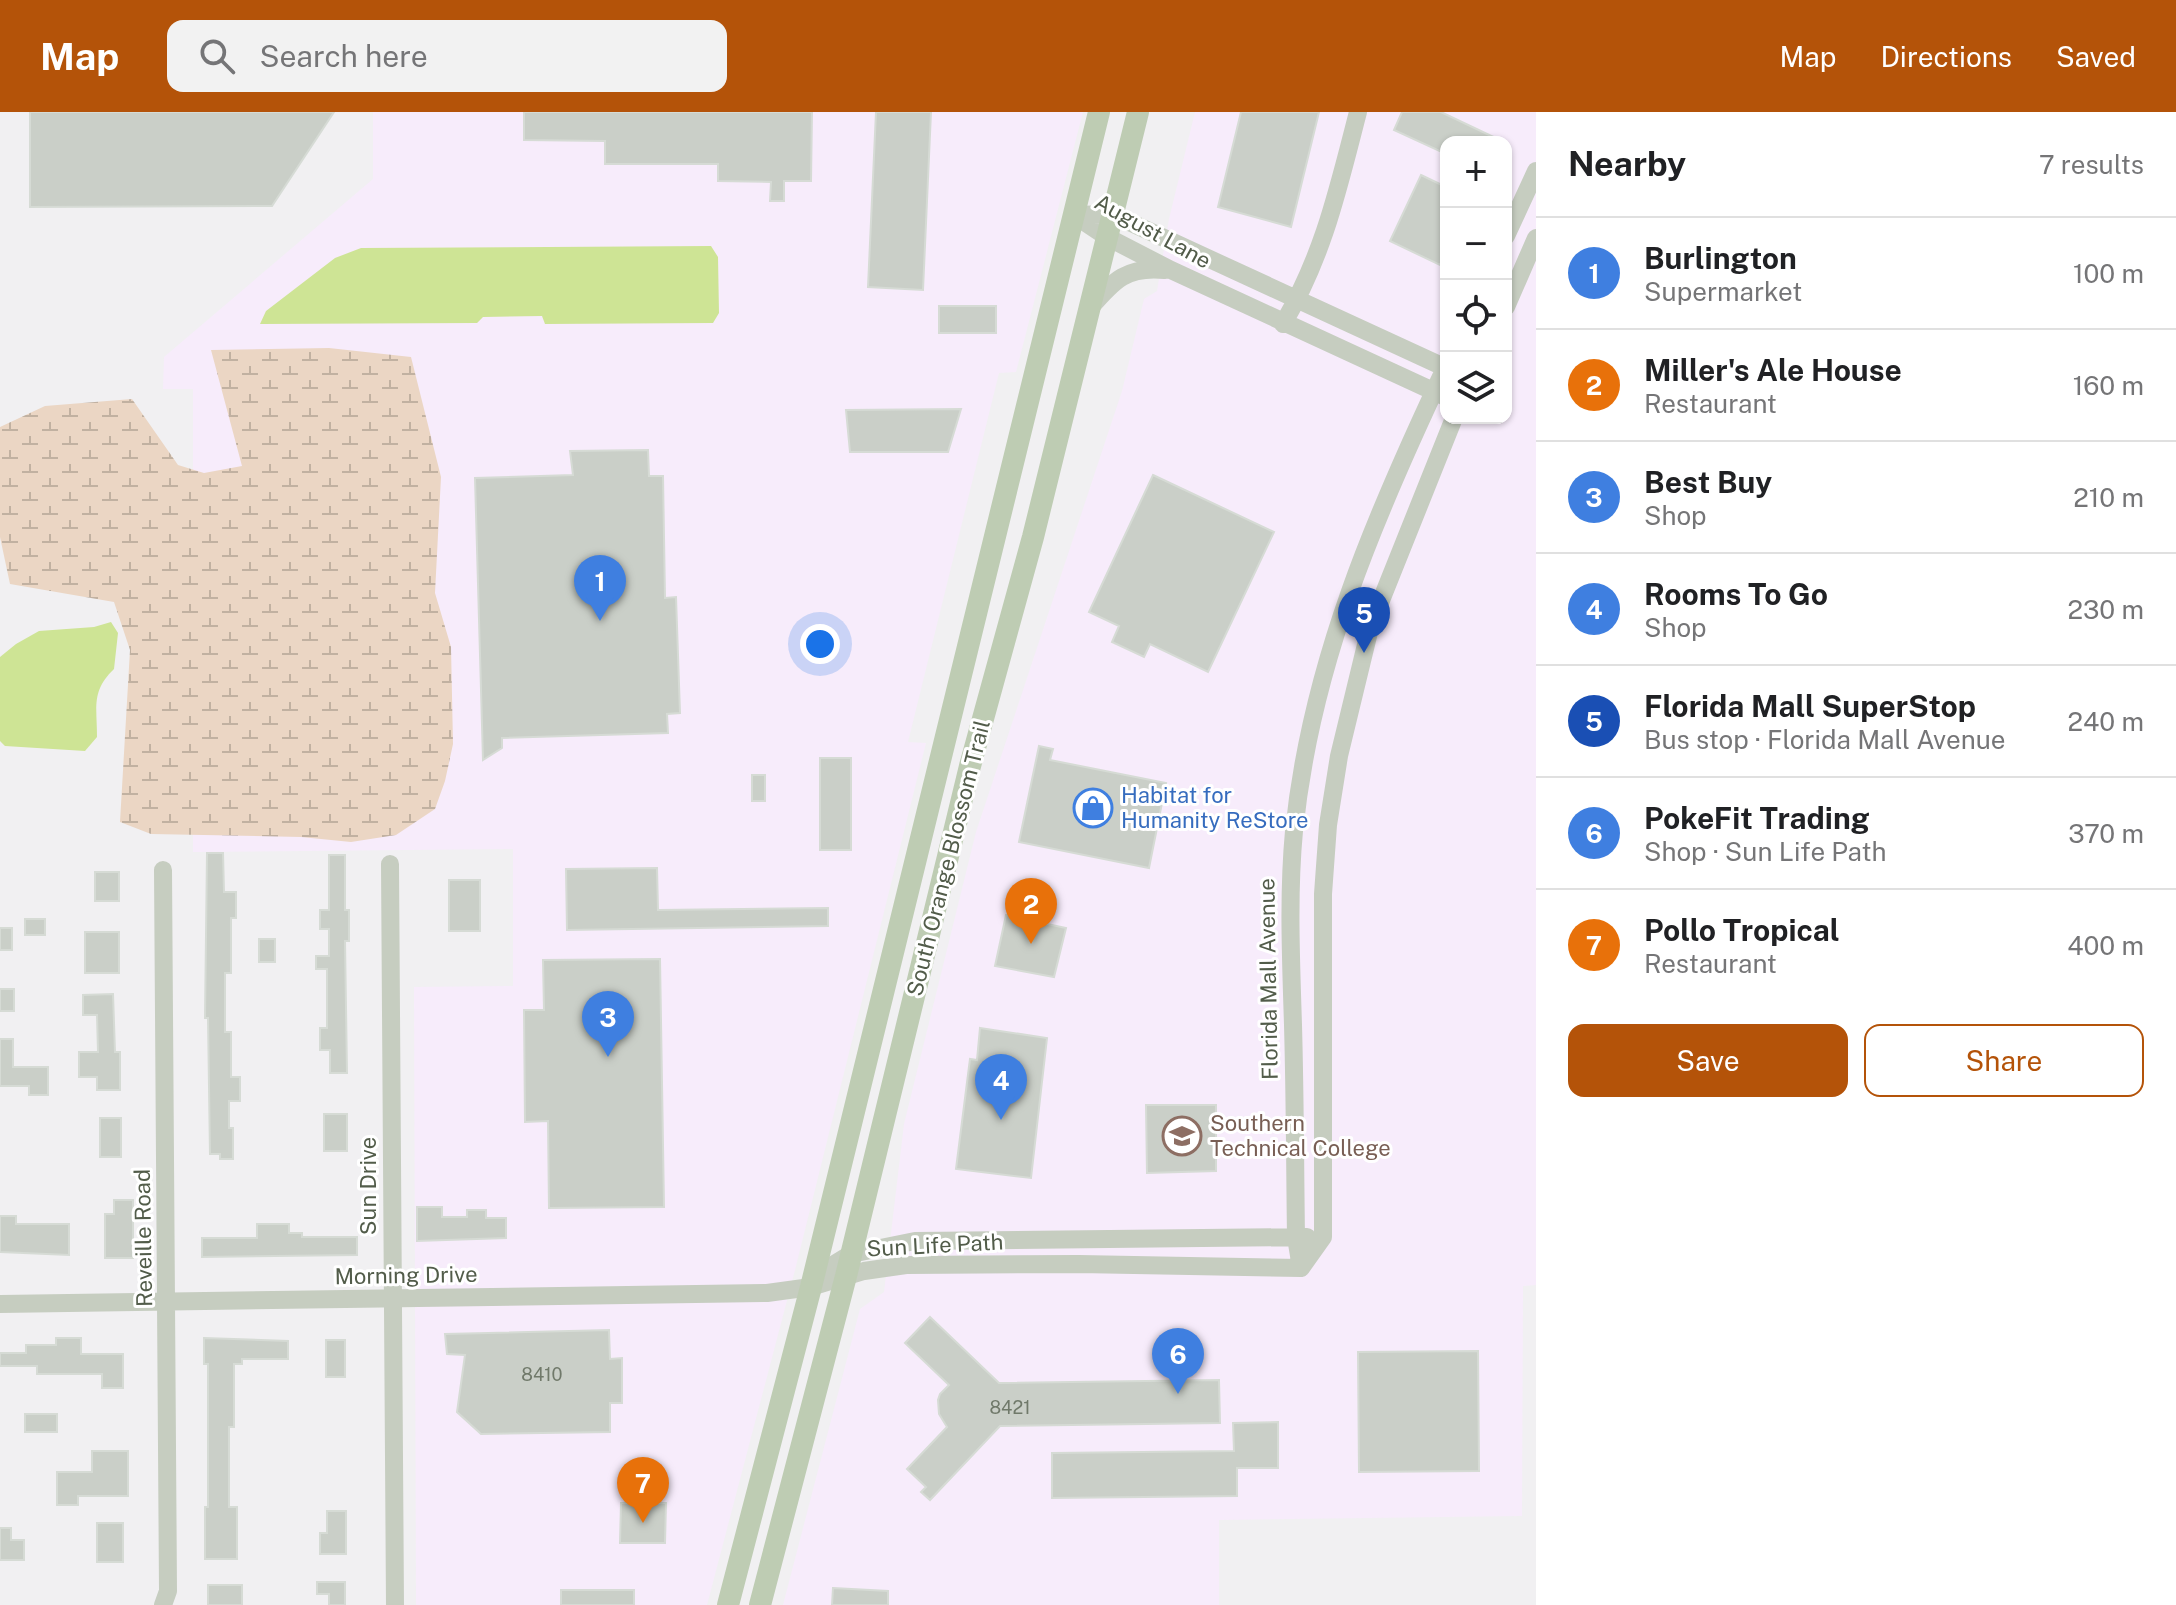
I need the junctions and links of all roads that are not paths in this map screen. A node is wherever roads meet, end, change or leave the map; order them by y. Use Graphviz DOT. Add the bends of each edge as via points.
graph roads {
  1 [pos="1099,112"];
  2 [pos="1138,112"];
  3 [pos="1358,112"];
  4 [pos="1536,171"];
  5 [pos="1112,214"];
  6 [pos="1074,215"];
  7 [pos="1512,223"];
  8 [pos="1107,237"];
  9 [pos="1536,238"];
  10 [pos="1171,270"];
  11 [pos="1512,293"];
  12 [pos="1298,298"];
  13 [pos="1089,311"];
  14 [pos="1283,324"];
  15 [pos="1440,364"];
  16 [pos="1440,394"];
  17 [pos="1452,424"];
  18 [pos="390,864"];
  19 [pos="163,870"];
  20 [pos="1296,1237"];
  21 [pos="1323,1237"];
  22 [pos="1082,1239"];
  23 [pos="1079,1264"];
  24 [pos="848,1265"];
  25 [pos="1301,1268"];
  26 [pos="811,1287"];
  27 [pos="393,1299"];
  28 [pos="168,1301"];
  29 [pos="0,1304"];
  30 [pos="163,1605"];
  31 [pos="395,1605"];
  32 [pos="728,1605"];
  33 [pos="760,1605"];
  1 -- 6 [label="main road, South Orange Blossom Trail"];
  2 -- 5 [label="main road, South Orange Blossom Trail"];
  3 -- 12 [label="street" via="1330,221"];
  4 -- 7 [label="street"];
  5 -- 6 [label="street, August Lane"];
  5 -- 8 [label="main road, South Orange Blossom Trail"];
  5 -- 12 [label="street, August Lane"];
  6 -- 8 [label="street, August Lane"];
  6 -- 26 [label="main road, South Orange Blossom Trail"];
  8 -- 10 [label="street, August Lane"];
  8 -- 13 [label="main road, South Orange Blossom Trail"];
  9 -- 11 [label="street"];
  10 -- 13 [label="street" via="1147,268 1125,274"];
  10 -- 14 [label="street, August Lane"];
  12 -- 14 [label="street"];
  12 -- 15 [label="street, August Lane"];
  13 -- 24 [label="main road, South Orange Blossom Trail"];
  14 -- 16 [label="street, August Lane"];
  16 -- 20 [label="street, Florida Mall Avenue" via="1381,508 1334,632 1311,722 1290,888"];
  17 -- 21 [label="street" via="1370,628 1328,825 1323,894"];
  18 -- 27 [label="street, Sun Drive"];
  19 -- 28 [label="street, Reveille Road"];
  20 -- 21 [label="street, Sun Life Path"];
  20 -- 22 [label="street, Sun Life Path"];
  20 -- 25 [label="street, Florida Mall Avenue"];
  21 -- 25 [label="street"];
  22 -- 23 [label="street"];
  22 -- 24 [label="street, Sun Life Path" via="915,1241"];
  23 -- 24 [label="street, Sun Life Path"];
  23 -- 25 [label="street, Sun Life Path"];
  24 -- 26 [label="street, Sun Life Path"];
  24 -- 33 [label="main road, South Orange Blossom Trail"];
  26 -- 27 [label="street, Morning Drive" via="767,1293"];
  26 -- 32 [label="main road, South Orange Blossom Trail"];
  27 -- 28 [label="street, Morning Drive"];
  27 -- 31 [label="street, Sun Drive"];
  28 -- 29 [label="street, Morning Drive"];
  28 -- 30 [label="street, Reveille Road" via="168,1591"];
}
